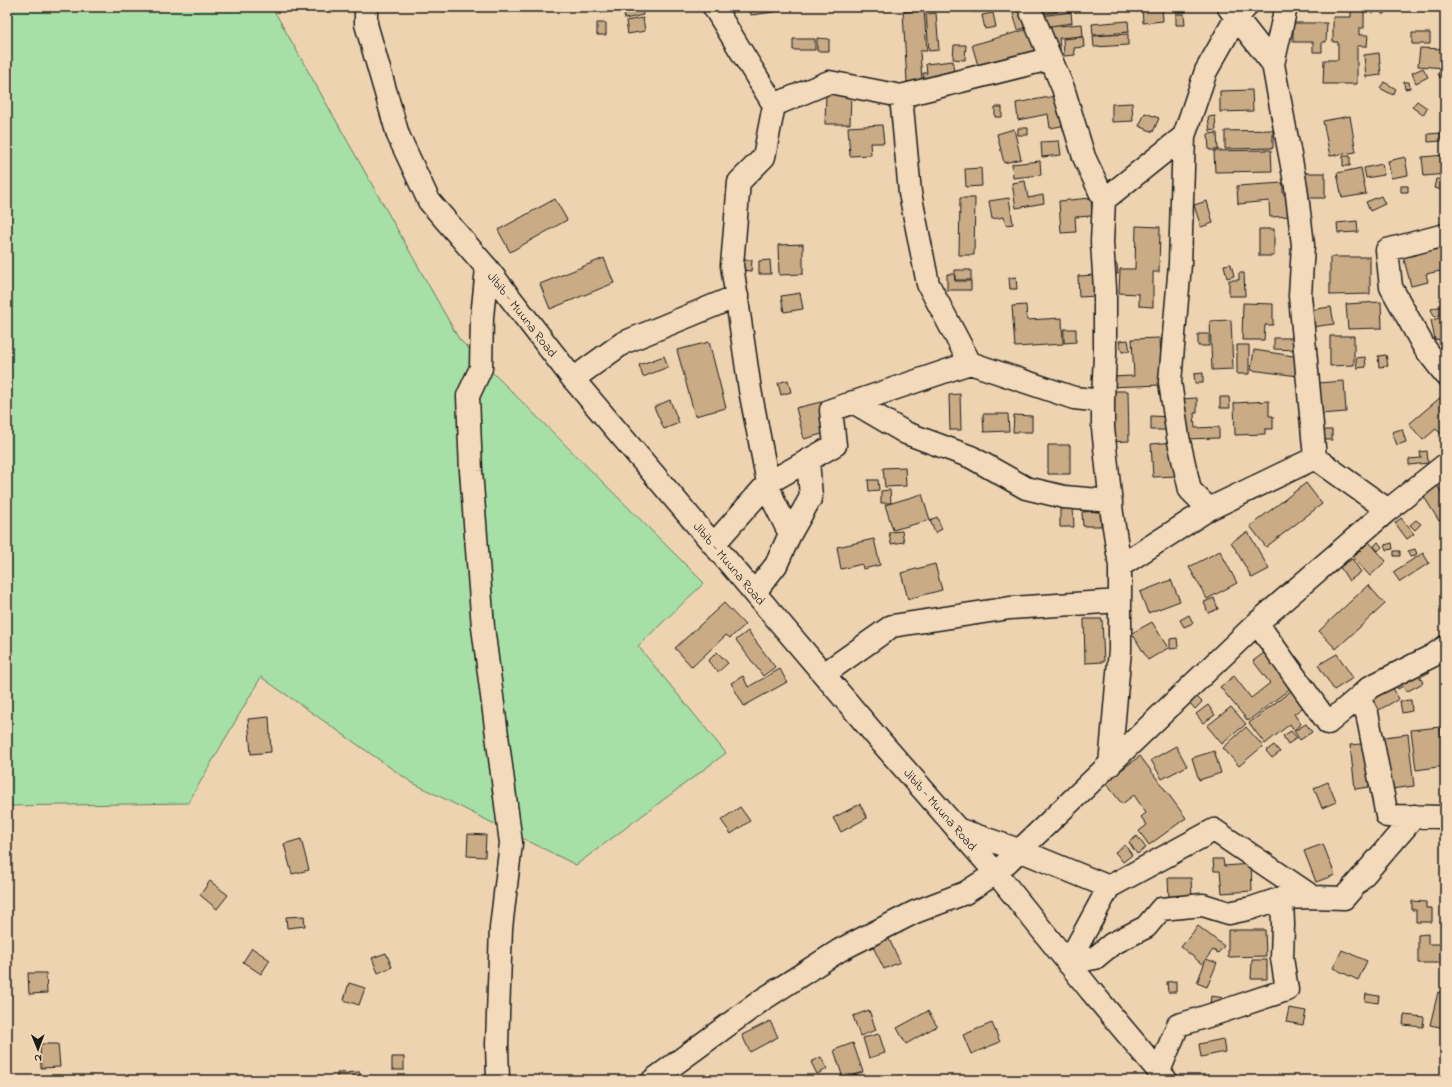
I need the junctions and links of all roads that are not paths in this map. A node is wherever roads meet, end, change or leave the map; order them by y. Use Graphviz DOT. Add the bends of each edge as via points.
graph roads {
  1 [pos="366,7"];
  2 [pos="714,7"];
  3 [pos="1029,7"];
  4 [pos="1286,7"];
  5 [pos="1237,11"];
  6 [pos="1049,59"];
  7 [pos="1273,64"];
  8 [pos="901,96"];
  9 [pos="774,105"];
  10 [pos="1184,136"];
  11 [pos="1104,200"];
  12 [pos="1445,235"];
  13 [pos="487,268"];
  14 [pos="737,296"];
  15 [pos="970,363"];
  16 [pos="1445,374"];
  17 [pos="573,379"];
  18 [pos="1103,401"];
  19 [pos="853,402"];
  20 [pos="1315,458"];
  21 [pos="808,460"];
  22 [pos="1445,465"];
  23 [pos="768,483"];
  24 [pos="1111,501"];
  25 [pos="1209,509"];
  26 [pos="1388,510"];
  27 [pos="790,534"];
  28 [pos="714,544"];
  29 [pos="1120,566"];
  30 [pos="755,592"];
  31 [pos="1120,601"];
  32 [pos="1257,623"];
  33 [pos="1445,647"];
  34 [pos="824,674"];
  35 [pos="1358,698"];
  36 [pos="1110,765"];
  37 [pos="1415,816"];
  38 [pos="1445,817"];
  39 [pos="958,829"];
  40 [pos="1019,850"];
  41 [pos="996,873"];
  42 [pos="1108,887"];
  43 [pos="1313,897"];
  44 [pos="1282,898"];
  45 [pos="1068,963"];
  46 [pos="1162,1076"];
  47 [pos="498,1080"];
  48 [pos="653,1080"];
  1 -- 13 [label="street, Jibib - Muuna Road" via="366,24 398,135 429,201"];
  2 -- 9 [label="street"];
  3 -- 6 [label="street"];
  4 -- 7 [label="street"];
  5 -- 7 [label="street"];
  5 -- 10 [label="street" via="1206,71"];
  6 -- 8 [label="street"];
  6 -- 11 [label="street" via="1062,88 1084,157"];
  7 -- 20 [label="street" via="1304,245 1300,296"];
  8 -- 9 [label="street" via="829,82"];
  8 -- 15 [label="street" via="910,193 928,284"];
  9 -- 14 [label="street" via="764,157 739,182 732,265"];
  10 -- 11 [label="street"];
  10 -- 25 [label="street" via="1180,264 1170,382 1178,437 1190,490"];
  11 -- 18 [label="street"];
  12 -- 16 [label="street" via="1387,250 1392,287 1424,347"];
  13 -- 17 [label="street, Jibib - Muuna Road"];
  13 -- 47 [label="street" via="482,317 481,368 468,396 483,627 511,843 501,928"];
  14 -- 17 [label="street" via="624,343"];
  14 -- 23 [label="street" via="750,390"];
  15 -- 18 [label="street" via="1074,398"];
  15 -- 19 [label="street"];
  17 -- 28 [label="street, Jibib - Muuna Road"];
  18 -- 24 [label="street" via="1103,428"];
  19 -- 21 [label="street" via="831,410 835,445"];
  19 -- 24 [label="street" via="906,433 971,456 1026,488 1064,497"];
  20 -- 25 [label="street"];
  20 -- 26 [label="street"];
  21 -- 23 [label="street"];
  21 -- 27 [label="street" via="811,497"];
  22 -- 26 [label="street"];
  23 -- 27 [label="street" via="774,502"];
  23 -- 28 [label="street"];
  24 -- 29 [label="street"];
  25 -- 29 [label="street"];
  26 -- 32 [label="street"];
  27 -- 30 [label="street" via="776,565"];
  28 -- 30 [label="street, Jibib - Muuna Road"];
  29 -- 31 [label="street"];
  30 -- 34 [label="street, Jibib - Muuna Road"];
  31 -- 34 [label="street" via="1010,608 892,626"];
  31 -- 36 [label="street" via="1120,650"];
  32 -- 35 [label="street" via="1328,723"];
  32 -- 36 [label="street"];
  33 -- 35 [label="street" via="1370,687"];
  34 -- 39 [label="street, Jibib - Muuna Road"];
  35 -- 37 [label="street" via="1366,713 1388,816"];
  36 -- 40 [label="street"];
  37 -- 38 [label="street"];
  37 -- 43 [label="street" via="1344,898"];
  39 -- 40 [label="street"];
  39 -- 41 [label="street, Jibib - Muuna Road"];
  40 -- 41 [label="street"];
  40 -- 42 [label="street"];
  41 -- 45 [label="street, Jibib - Muuna Road"];
  41 -- 48 [label="street" via="964,893 915,912 840,950 762,1000"];
  42 -- 43 [label="street" via="1214,830"];
  42 -- 45 [label="street"];
  43 -- 44 [label="street"];
  44 -- 45 [label="street" via="1252,908 1229,912 1203,905 1161,909 1146,927 1112,944 1095,958"];
  44 -- 46 [label="street" via="1282,958 1287,990 1219,1014 1178,1025"];
  45 -- 46 [label="street, Jibib - Muuna Road"];
}
